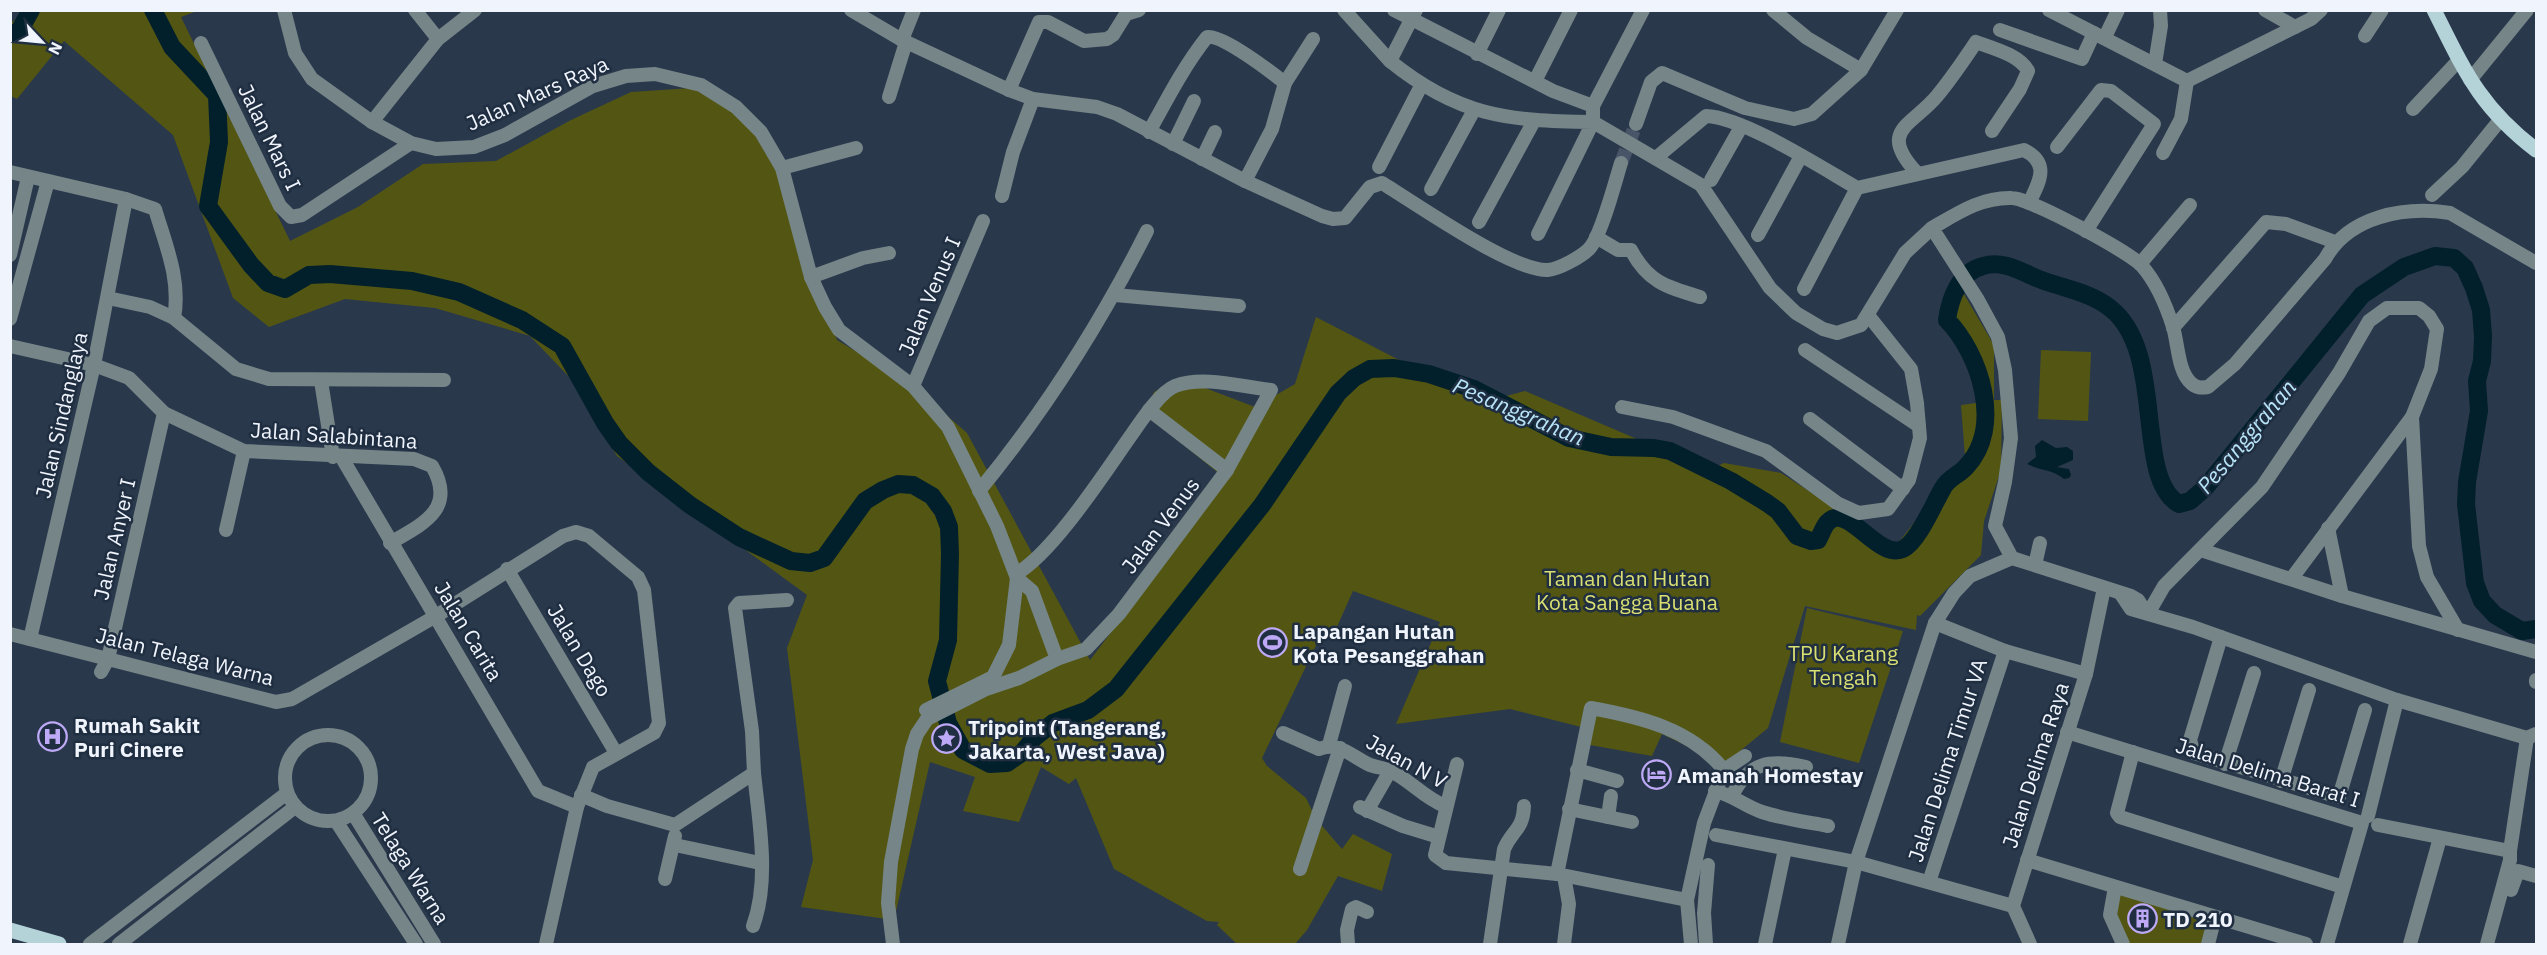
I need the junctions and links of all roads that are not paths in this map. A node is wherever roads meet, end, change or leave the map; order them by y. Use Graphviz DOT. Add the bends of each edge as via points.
graph roads {
  1 [pos="284,10"];
  2 [pos="415,10"];
  3 [pos="475,10"];
  4 [pos="851,10"];
  5 [pos="914,10"];
  6 [pos="1139,10"];
  7 [pos="1344,10"];
  8 [pos="1394,10"];
  9 [pos="1499,10"];
  10 [pos="1571,10"];
  11 [pos="1643,10"];
  12 [pos="1773,10"];
  13 [pos="1897,10"];
  14 [pos="2049,10"];
  15 [pos="2118,10"];
  16 [pos="2160,10"];
  17 [pos="2265,10"];
  18 [pos="2322,10"];
  19 [pos="2382,10"];
  20 [pos="2434,10"];
  21 [pos="2527,10"];
  22 [pos="1412,19"];
  23 [pos="2295,27"];
  24 [pos="2000,30"];
  25 [pos="2100,35"];
  26 [pos="2365,36"];
  27 [pos="438,39"];
  28 [pos="1313,39"];
  29 [pos="904,41"];
  30 [pos="201,43"];
  31 [pos="1477,54"];
  32 [pos="1392,57"];
  33 [pos="2459,60"];
  34 [pos="2155,64"];
  35 [pos="1861,70"];
  36 [pos="2470,80"];
  37 [pos="1535,81"];
  38 [pos="2187,81"];
  39 [pos="1285,83"];
  40 [pos="1421,86"];
  41 [pos="1009,90"];
  42 [pos="889,97"];
  43 [pos="1033,99"];
  44 [pos="1194,101"];
  45 [pos="1593,106"];
  46 [pos="2413,109"];
  47 [pos="1474,111"];
  48 [pos="2500,120"];
  49 [pos="1534,121"];
  50 [pos="372,122"];
  51 [pos="1593,122"];
  52 [pos="1636,124"];
  53 [pos="1741,127"];
  54 [pos="1992,131"];
  55 [pos="1149,132"];
  56 [pos="1215,132"];
  57 [pos="411,143"];
  58 [pos="1173,144"];
  59 [pos="2057,147"];
  60 [pos="856,148"];
  61 [pos="2536,150"];
  62 [pos="2163,153"];
  63 [pos="1801,156"];
  64 [pos="1657,157"];
  65 [pos="1202,159"];
  66 [pos="1621,163"];
  67 [pos="1379,167"];
  68 [pos="782,168"];
  69 [pos="10,172"];
  70 [pos="1917,173"];
  71 [pos="28,177"];
  72 [pos="1711,180"];
  73 [pos="48,181"];
  74 [pos="1245,181"];
  75 [pos="1857,188"];
  76 [pos="1431,189"];
  77 [pos="2432,195"];
  78 [pos="1002,196"];
  79 [pos="126,199"];
  80 [pos="2029,202"];
  81 [pos="2190,205"];
  82 [pos="983,221"];
  83 [pos="1479,222"];
  84 [pos="1932,228"];
  85 [pos="1147,231"];
  86 [pos="2086,231"];
  87 [pos="1538,234"];
  88 [pos="1758,235"];
  89 [pos="1596,237"];
  90 [pos="2335,242"];
  91 [pos="889,253"];
  92 [pos="10,255"];
  93 [pos="2536,263"];
  94 [pos="2140,264"];
  95 [pos="812,277"];
  96 [pos="1804,289"];
  97 [pos="1115,295"];
  98 [pos="1700,297"];
  99 [pos="108,298"];
  100 [pos="1239,306"];
  101 [pos="1868,315"];
  102 [pos="174,318"];
  103 [pos="10,319"];
  104 [pos="2173,328"];
  105 [pos="10,346"];
  106 [pos="1805,350"];
  107 [pos="94,365"];
  108 [pos="444,380"];
  109 [pos="321,381"];
  110 [pos="913,386"];
  111 [pos="1622,407"];
  112 [pos="1149,410"];
  113 [pos="164,413"];
  114 [pos="2412,417"];
  115 [pos="1810,419"];
  116 [pos="1919,426"];
  117 [pos="244,451"];
  118 [pos="337,458"];
  119 [pos="1227,470"];
  120 [pos="1903,489"];
  121 [pos="979,491"];
  122 [pos="2328,528"];
  123 [pos="226,530"];
  124 [pos="390,543"];
  125 [pos="2040,543"];
  126 [pos="2201,550"];
  127 [pos="2012,558"];
  128 [pos="2035,565"];
  129 [pos="507,569"];
  130 [pos="1016,576"];
  131 [pos="2292,578"];
  132 [pos="2055,581"];
  133 [pos="2103,592"];
  134 [pos="2342,596"];
  135 [pos="788,600"];
  136 [pos="2147,612"];
  137 [pos="436,616"];
  138 [pos="1935,623"];
  139 [pos="2458,630"];
  140 [pos="10,634"];
  141 [pos="2221,637"];
  142 [pos="30,639"];
  143 [pos="2006,651"];
  144 [pos="2536,652"];
  145 [pos="108,659"];
  146 [pos="1057,659"];
  147 [pos="101,672"];
  148 [pos="2254,673"];
  149 [pos="2086,674"];
  150 [pos="1345,686"];
  151 [pos="2308,690"];
  152 [pos="959,699"];
  153 [pos="2397,700"];
  154 [pos="2365,710"];
  155 [pos="2067,732"];
  156 [pos="1283,734"];
  157 [pos="2532,736"];
  158 [pos="1334,746"];
  159 [pos="2133,752"];
  160 [pos="616,753"];
  161 [pos="1745,756"];
  162 [pos="1457,764"];
  163 [pos="2225,764"];
  164 [pos="1806,767"];
  165 [pos="1577,770"];
  166 [pos="1724,770"];
  167 [pos="1390,771"];
  168 [pos="754,773"];
  169 [pos="1617,781"];
  170 [pos="2281,781"];
  171 [pos="1715,791"];
  172 [pos="287,793"];
  173 [pos="1611,796"];
  174 [pos="1732,796"];
  175 [pos="579,801"];
  176 [pos="1445,806"];
  177 [pos="1524,806"];
  178 [pos="295,807"];
  179 [pos="1569,809"];
  180 [pos="353,813"];
  181 [pos="1608,817"];
  182 [pos="336,821"];
  183 [pos="1632,822"];
  184 [pos="675,825"];
  185 [pos="1828,826"];
  186 [pos="1716,835"];
  187 [pos="1438,837"];
  188 [pos="2444,839"];
  189 [pos="675,845"];
  190 [pos="1785,849"];
  191 [pos="2510,855"];
  192 [pos="2027,860"];
  193 [pos="1856,862"];
  194 [pos="760,863"];
  195 [pos="1708,865"];
  196 [pos="2536,866"];
  197 [pos="1502,867"];
  198 [pos="1300,869"];
  199 [pos="1561,875"];
  200 [pos="2536,876"];
  201 [pos="664,879"];
  202 [pos="1929,882"];
  203 [pos="2115,887"];
  204 [pos="2343,887"];
  205 [pos="1687,900"];
  206 [pos="2013,906"];
  207 [pos="1366,912"];
  208 [pos="2215,917"];
  209 [pos="753,926"];
  210 [pos="10,930"];
  211 [pos="1843,943"];
  212 [pos="2298,944"];
  213 [pos="59,945"];
  214 [pos="90,945"];
  215 [pos="119,945"];
  216 [pos="416,945"];
  217 [pos="434,945"];
  218 [pos="546,945"];
  219 [pos="893,945"];
  220 [pos="1348,945"];
  221 [pos="1490,945"];
  222 [pos="1564,945"];
  223 [pos="1691,945"];
  224 [pos="1706,945"];
  225 [pos="1765,945"];
  226 [pos="2030,945"];
  227 [pos="2123,945"];
  228 [pos="2208,945"];
  229 [pos="2327,945"];
  230 [pos="2410,945"];
  231 [pos="2419,945"];
  232 [pos="2487,945"];
  233 [pos="2497,945"];
  1 -- 50 [label="street, Jalan Mars Raya" via="295,53 312,79"];
  2 -- 27 [label="street"];
  3 -- 27 [label="street"];
  4 -- 29 [label="street"];
  5 -- 29 [label="street"];
  6 -- 41 [label="street" via="1126,14 1107,39 1084,41 1048,22 1039,22"];
  7 -- 32 [label="street"];
  8 -- 22 [label="street"];
  9 -- 31 [label="street"];
  10 -- 37 [label="street"];
  11 -- 45 [label="street"];
  12 -- 35 [label="street" via="1807,38"];
  13 -- 35 [label="street"];
  14 -- 25 [label="street"];
  15 -- 25 [label="street"];
  16 -- 34 [label="street"];
  17 -- 23 [label="street"];
  18 -- 23 [label="street"];
  19 -- 26 [label="street"];
  20 -- 33 [label="main road"];
  21 -- 36 [label="street"];
  22 -- 31 [label="street"];
  22 -- 32 [label="street"];
  23 -- 38 [label="street"];
  24 -- 25 [label="street" via="2081,59"];
  25 -- 34 [label="street"];
  27 -- 50 [label="street"];
  28 -- 39 [label="street"];
  29 -- 41 [label="street"];
  29 -- 42 [label="street"];
  30 -- 57 [label="street, Jalan Mars I" via="280,206 291,217 302,215"];
  31 -- 37 [label="street"];
  32 -- 40 [label="street"];
  33 -- 36 [label="main road"];
  33 -- 46 [label="street"];
  34 -- 38 [label="street"];
  35 -- 52 [label="street" via="1812,114 1794,119 1745,108 1662,74 1651,82"];
  36 -- 48 [label="main road"];
  37 -- 45 [label="street"];
  38 -- 62 [label="street" via="2181,119"];
  39 -- 55 [label="street" via="1233,47 1207,37"];
  39 -- 74 [label="street" via="1272,129"];
  40 -- 47 [label="street"];
  40 -- 67 [label="street"];
  41 -- 43 [label="street"];
  43 -- 55 [label="street" via="1097,107"];
  43 -- 78 [label="street"];
  44 -- 58 [label="street"];
  45 -- 51 [label="street"];
  47 -- 49 [label="street"];
  47 -- 76 [label="street"];
  48 -- 61 [label="main road"];
  48 -- 77 [label="street"];
  49 -- 51 [label="street"];
  49 -- 83 [label="street"];
  50 -- 57 [label="street, Jalan Mars Raya"];
  51 -- 64 [label="street"];
  51 -- 87 [label="street"];
  53 -- 63 [label="street"];
  53 -- 64 [label="street" via="1706,116"];
  53 -- 72 [label="street"];
  54 -- 70 [label="street" via="2028,71 2000,51 1976,42 1936,97 1905,124 1899,141 1901,156"];
  55 -- 58 [label="street"];
  56 -- 65 [label="street"];
  57 -- 68 [label="street, Jalan Mars Raya" via="436,149 474,147 505,135 593,86 626,76 655,74 701,85 736,107 761,132"];
  58 -- 65 [label="street"];
  59 -- 86 [label="street" via="2101,90 2111,90 2154,124"];
  60 -- 68 [label="street"];
  63 -- 75 [label="street"];
  63 -- 88 [label="street"];
  64 -- 101 [label="street" via="1701,185 1770,288 1796,313 1837,333 1861,325"];
  65 -- 74 [label="street"];
  66 -- 89 [label="street"];
  68 -- 95 [label="street, Jalan Mars Raya"];
  69 -- 71 [label="street"];
  70 -- 75 [label="street"];
  70 -- 80 [label="street" via="1950,169 2024,150 2036,156 2040,164 2039,183"];
  71 -- 73 [label="street"];
  71 -- 92 [label="street"];
  73 -- 79 [label="street"];
  73 -- 103 [label="street"];
  74 -- 89 [label="street" via="1333,219 1345,218 1370,187 1382,183 1501,256 1546,270 1588,249"];
  75 -- 96 [label="street"];
  79 -- 99 [label="street, Jalan Sindanglaya"];
  79 -- 102 [label="street" via="155,209 174,272 178,297"];
  80 -- 84 [label="street" via="2014,197 1980,201"];
  80 -- 86 [label="street"];
  81 -- 94 [label="street"];
  82 -- 110 [label="street, Jalan Venus I"];
  84 -- 101 [label="street" via="1905,253"];
  84 -- 127 [label="street" via="1998,336 2010,438 2006,482 1995,526"];
  85 -- 97 [label="street"];
  86 -- 94 [label="street"];
  89 -- 98 [label="street" via="1618,250 1631,250 1640,267 1663,286"];
  90 -- 93 [label="street" via="2376,217 2437,211 2469,222"];
  90 -- 104 [label="street" via="2286,224 2265,222"];
  90 -- 104 [label="street" via="2325,259 2235,364 2208,387 2190,383"];
  91 -- 95 [label="street"];
  94 -- 104 [label="street" via="2159,290"];
  95 -- 110 [label="street, Jalan Mars Raya" via="839,330"];
  97 -- 100 [label="street"];
  97 -- 121 [label="street"];
  99 -- 102 [label="street" via="150,307"];
  99 -- 107 [label="street, Jalan Sindanglaya"];
  101 -- 116 [label="street" via="1911,369"];
  102 -- 109 [label="street" via="236,369 269,379"];
  105 -- 107 [label="street, Jalan Salabintana"];
  106 -- 116 [label="street"];
  107 -- 113 [label="street, Jalan Salabintana" via="129,378"];
  107 -- 142 [label="street, Jalan Sindanglaya"];
  108 -- 109 [label="street"];
  109 -- 118 [label="street, Jalan Carita"];
  110 -- 121 [label="street, Jalan Mars Raya" via="948,427"];
  111 -- 120 [label="street" via="1673,417 1766,451 1837,503 1859,513 1888,509"];
  112 -- 119 [label="street"];
  112 -- 119 [label="street, Jalan Venus" via="1174,386 1203,382 1271,390"];
  112 -- 130 [label="street" via="1033,565"];
  113 -- 117 [label="street, Jalan Salabintana"];
  113 -- 145 [label="street, Jalan Anyer I"];
  114 -- 122 [label="street"];
  114 -- 126 [label="street" via="2431,369 2437,329 2419,308 2387,308 2369,321 2262,487"];
  114 -- 139 [label="street" via="2419,546 2427,577"];
  115 -- 120 [label="street"];
  116 -- 120 [label="street" via="1920,438"];
  117 -- 118 [label="street, Jalan Salabintana"];
  117 -- 123 [label="street"];
  118 -- 124 [label="street, Jalan Carita"];
  118 -- 124 [label="street, Jalan Salabintana" via="414,459 432,465 439,478 441,497 435,514"];
  119 -- 146 [label="street, Jalan Venus" via="1119,614 1086,649"];
  121 -- 130 [label="street, Jalan Mars Raya"];
  122 -- 131 [label="street"];
  122 -- 134 [label="street"];
  124 -- 137 [label="street, Jalan Carita"];
  125 -- 128 [label="street"];
  126 -- 131 [label="street"];
  126 -- 136 [label="street" via="2184,563"];
  127 -- 128 [label="street"];
  127 -- 138 [label="street" via="1970,576 1954,592"];
  128 -- 133 [label="street"];
  129 -- 137 [label="street, Jalan Telaga Warna"];
  129 -- 160 [label="street, Jalan Dago"];
  129 -- 160 [label="street, Jalan Telaga Warna" via="576,532 589,536 638,577 644,590 659,723 654,733"];
  130 -- 146 [label="street, Jalan Mars Raya" via="1032,591"];
  130 -- 152 [label="street" via="1007,652 993,676"];
  131 -- 134 [label="street"];
  132 -- 133 [label="street"];
  133 -- 136 [label="street" via="2139,600"];
  133 -- 149 [label="street, Jalan Delima Raya"];
  134 -- 139 [label="street"];
  135 -- 168 [label="street" via="739,603 735,608"];
  136 -- 141 [label="street"];
  137 -- 145 [label="street, Jalan Telaga Warna" via="292,699 276,702"];
  137 -- 175 [label="street, Jalan Carita" via="538,791"];
  138 -- 143 [label="street"];
  138 -- 193 [label="street"];
  139 -- 144 [label="street"];
  140 -- 142 [label="street, Jalan Telaga Warna"];
  141 -- 153 [label="street"];
  141 -- 163 [label="street" via="2190,740 2194,753"];
  142 -- 145 [label="street, Jalan Telaga Warna"];
  143 -- 149 [label="street"];
  143 -- 202 [label="street, Jalan Delima Timur VA"];
  145 -- 147 [label="street, Jalan Anyer I"];
  146 -- 152 [label="street" via="1019,678"];
  148 -- 163 [label="street"];
  149 -- 155 [label="street, Jalan Delima Raya"];
  150 -- 158 [label="street"];
  151 -- 170 [label="street"];
  152 -- 219 [label="street" via="925,715 918,734 891,862 888,903"];
  153 -- 157 [label="street"];
  153 -- 188 [label="street" via="2373,821"];
  154 -- 170 [label="street" via="2339,797"];
  155 -- 159 [label="street, Jalan Delima Barat I"];
  155 -- 192 [label="street, Jalan Delima Raya"];
  156 -- 158 [label="street, Jalan N V" via="1319,749"];
  157 -- 191 [label="street"];
  158 -- 167 [label="street, Jalan N V"];
  158 -- 198 [label="street"];
  159 -- 204 [label="street" via="2116,813 2120,817"];
  159 -- 204 [label="street, Jalan Delima Barat I" via="2362,823"];
  160 -- 175 [label="street" via="593,767"];
  161 -- 166 [label="street"];
  162 -- 176 [label="street, Jalan N V"];
  163 -- 170 [label="street"];
  164 -- 174 [label="street" via="1787,763 1757,767 1742,777"];
  165 -- 166 [label="street" via="1591,708 1672,729 1712,754"];
  165 -- 169 [label="street"];
  165 -- 179 [label="street"];
  166 -- 171 [label="street"];
  167 -- 176 [label="street, Jalan N V"];
  167 -- 187 [label="street" via="1363,809"];
  168 -- 184 [label="street"];
  168 -- 194 [label="street"];
  171 -- 174 [label="street"];
  171 -- 205 [label="street"];
  172 -- 178 [label="street"];
  172 -- 180 [label="street" via="286,768 298,747 320,736 344,738 363,754 371,777 368,794"];
  172 -- 214 [label="street"];
  173 -- 181 [label="street"];
  174 -- 185 [label="street" via="1737,802 1763,812"];
  175 -- 184 [label="street, Jalan Carita"];
  175 -- 218 [label="street"];
  176 -- 187 [label="street, Jalan N V"];
  177 -- 197 [label="street" via="1523,823 1509,839"];
  178 -- 182 [label="street" via="313,819"];
  178 -- 215 [label="street"];
  179 -- 181 [label="street"];
  179 -- 199 [label="street"];
  180 -- 182 [label="street"];
  180 -- 217 [label="street, Telaga Warna"];
  181 -- 183 [label="street"];
  182 -- 216 [label="street, Telaga Warna"];
  184 -- 189 [label="street"];
  186 -- 190 [label="street"];
  187 -- 197 [label="street, Jalan N V" via="1435,855 1446,862"];
  188 -- 191 [label="street"];
  188 -- 230 [label="street"];
  188 -- 231 [label="street"];
  189 -- 194 [label="street"];
  189 -- 201 [label="street"];
  190 -- 193 [label="street"];
  190 -- 225 [label="street"];
  191 -- 196 [label="street"];
  191 -- 232 [label="street"];
  192 -- 203 [label="street"];
  192 -- 206 [label="street, Jalan Delima Raya"];
  193 -- 202 [label="street"];
  193 -- 211 [label="street"];
  194 -- 209 [label="street" via="760,891"];
  195 -- 224 [label="street"];
  197 -- 199 [label="street"];
  197 -- 221 [label="street"];
  199 -- 205 [label="street"];
  199 -- 222 [label="street" via="1569,904"];
  200 -- 233 [label="street" via="2518,871 2514,878"];
  202 -- 206 [label="street"];
  203 -- 208 [label="street"];
  203 -- 227 [label="street" via="2110,915"];
  204 -- 229 [label="street, Jalan Delima Barat I"];
  205 -- 223 [label="street"];
  206 -- 226 [label="street"];
  207 -- 220 [label="street" via="1352,909"];
  208 -- 212 [label="street"];
  208 -- 228 [label="street"];
  210 -- 213 [label="main road"];
}
